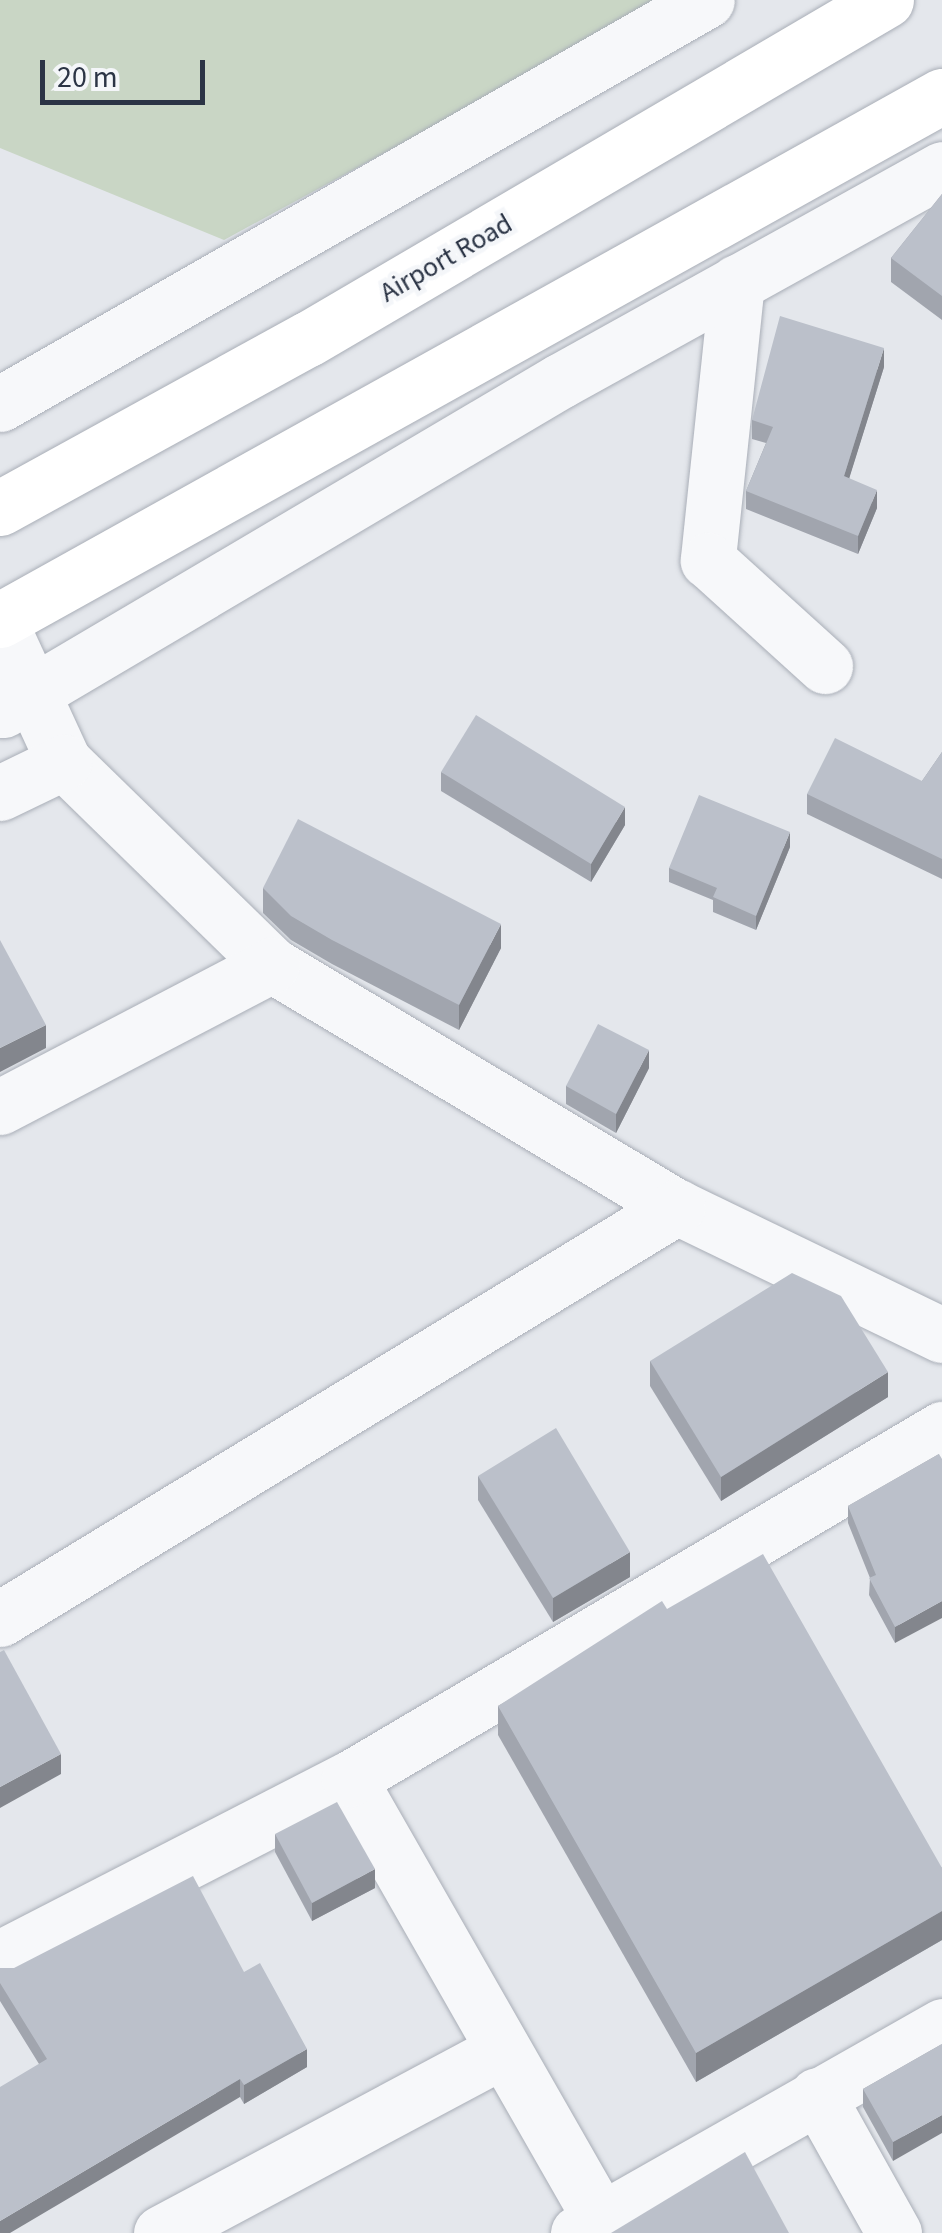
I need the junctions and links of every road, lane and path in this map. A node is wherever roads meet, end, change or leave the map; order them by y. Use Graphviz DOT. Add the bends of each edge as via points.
graph roads {
  1 [pos="707,0"];
  2 [pos="886,0"];
  3 [pos="942,96"];
  4 [pos="942,169"];
  5 [pos="737,282"];
  6 [pos="0,404"];
  7 [pos="0,508"];
  8 [pos="0,622"];
  9 [pos="825,666"];
  10 [pos="16,703"];
  11 [pos="64,762"];
  12 [pos="0,793"];
  13 [pos="272,966"];
  14 [pos="0,1107"];
  15 [pos="678,1208"];
  16 [pos="942,1334"];
  17 [pos="942,1429"];
  18 [pos="0,1620"];
  19 [pos="349,1779"];
  20 [pos="8,1937"];
  21 [pos="942,2026"];
  22 [pos="502,2051"];
  23 [pos="817,2095"];
  24 [pos="590,2227"];
  25 [pos="161,2233"];
  26 [pos="894,2233"];
  1 -- 6 [label="street"];
  2 -- 7 [label="main road, Airport Road" via="308,339"];
  3 -- 8 [label="main road"];
  4 -- 5 [label="street"];
  5 -- 9 [label="street" via="708,560"];
  5 -- 10 [label="street"];
  8 -- 10 [label="street"];
  10 -- 11 [label="street"];
  11 -- 12 [label="street"];
  11 -- 13 [label="street"];
  13 -- 14 [label="street"];
  13 -- 15 [label="street"];
  15 -- 16 [label="street"];
  15 -- 18 [label="street"];
  17 -- 19 [label="street"];
  19 -- 20 [label="street"];
  19 -- 22 [label="street"];
  21 -- 23 [label="street"];
  22 -- 24 [label="street"];
  22 -- 25 [label="street"];
  23 -- 24 [label="street"];
  23 -- 26 [label="street"];
}
